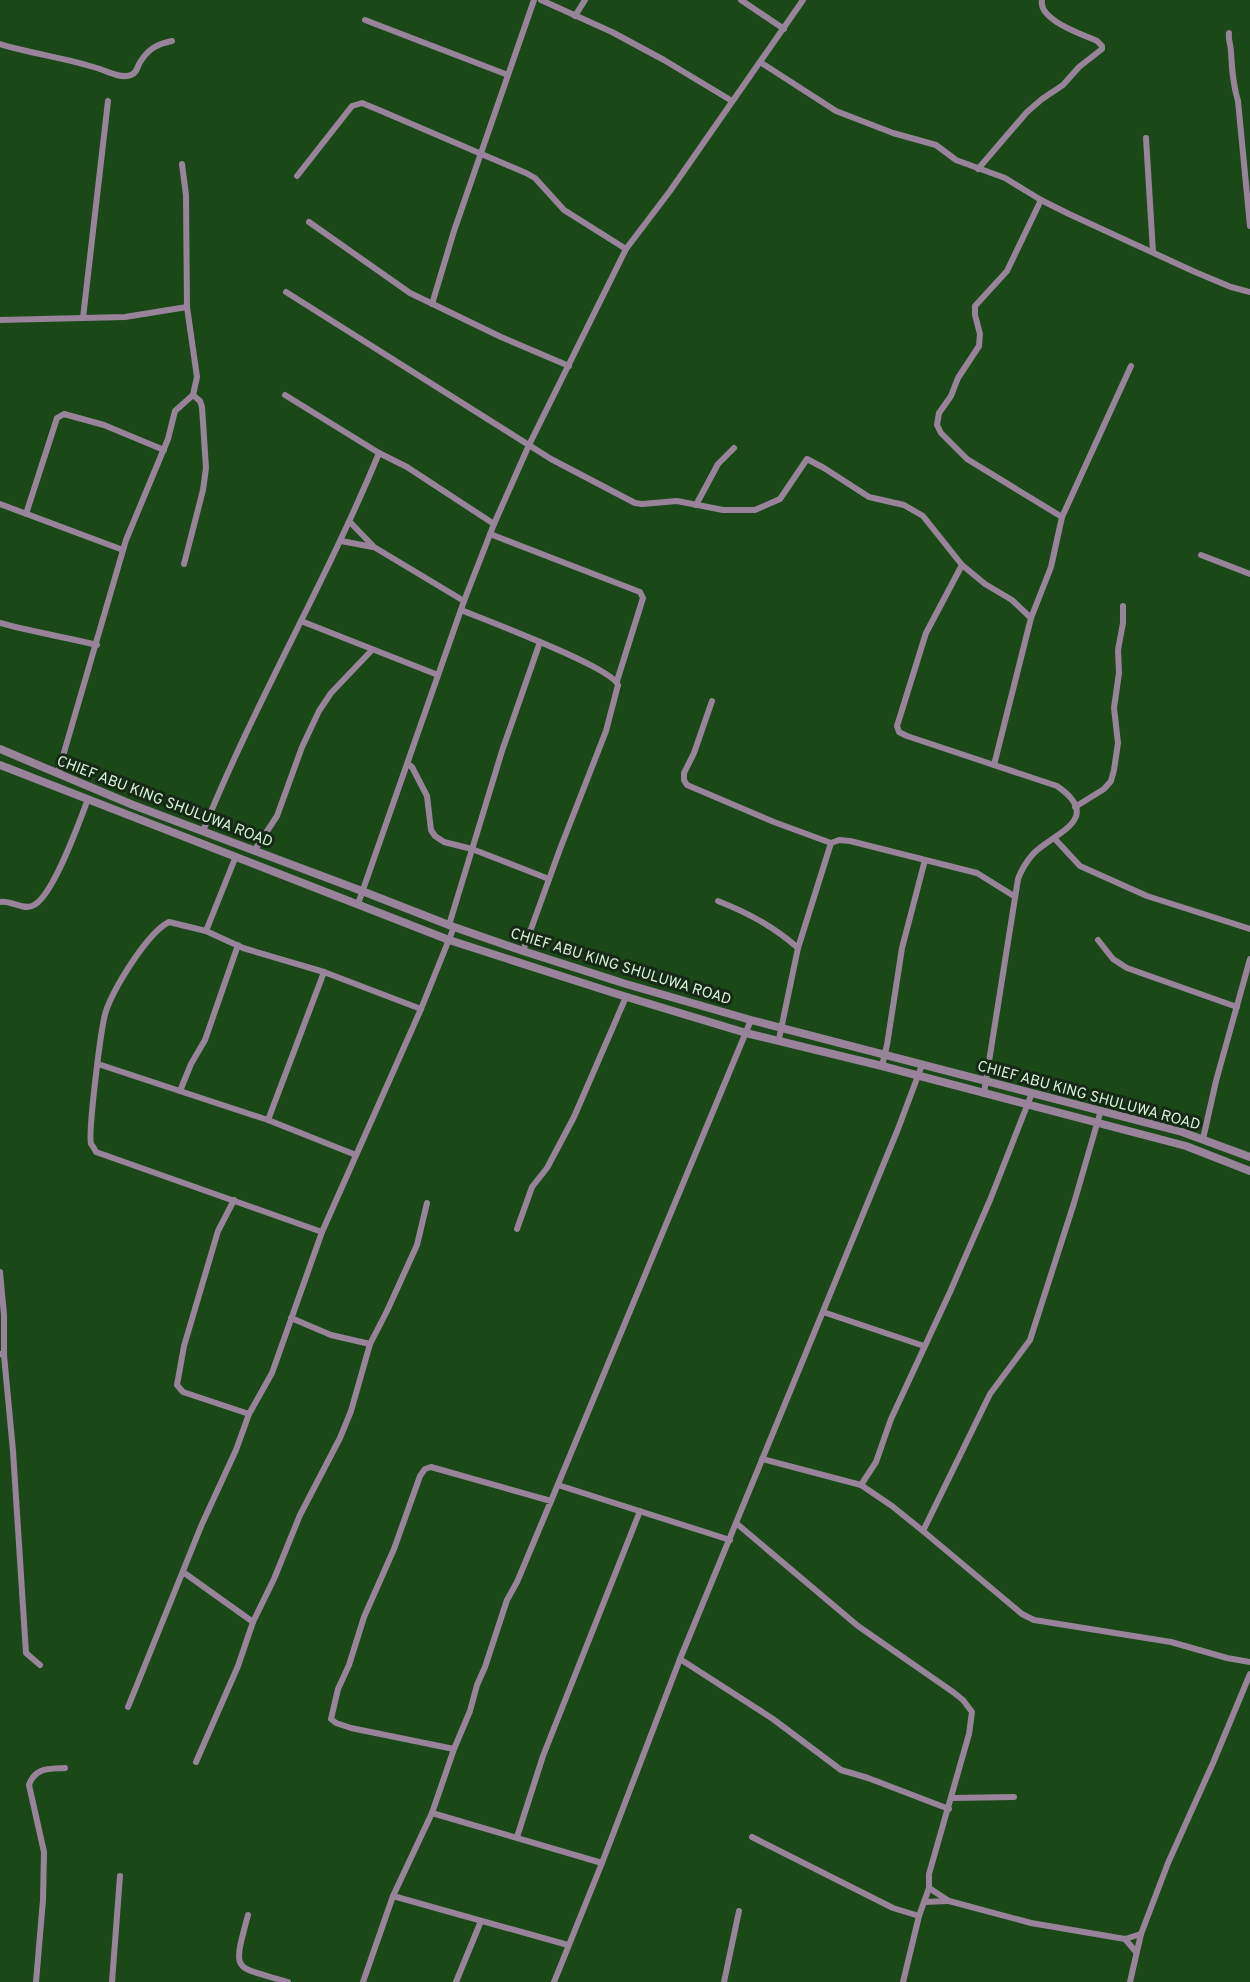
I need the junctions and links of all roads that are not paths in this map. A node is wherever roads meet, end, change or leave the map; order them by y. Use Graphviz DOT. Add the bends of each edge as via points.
graph roads {
  1 [pos="534,0"];
  2 [pos="542,0"];
  3 [pos="585,0"];
  4 [pos="741,0"];
  5 [pos="803,0"];
  6 [pos="1042,0"];
  7 [pos="575,16"];
  8 [pos="365,20"];
  9 [pos="784,29"];
  10 [pos="1229,33"];
  11 [pos="172,41"];
  12 [pos="0,46"];
  13 [pos="760,63"];
  14 [pos="508,75"];
  15 [pos="108,101"];
  16 [pos="732,101"];
  17 [pos="1146,138"];
  18 [pos="480,154"];
  19 [pos="182,164"];
  20 [pos="978,169"];
  21 [pos="297,176"];
  22 [pos="1041,200"];
  23 [pos="309,222"];
  24 [pos="1250,226"];
  25 [pos="626,249"];
  26 [pos="1153,252"];
  27 [pos="286,292"];
  28 [pos="1250,292"];
  29 [pos="432,304"];
  30 [pos="186,307"];
  31 [pos="83,318"];
  32 [pos="0,320"];
  33 [pos="569,366"];
  34 [pos="1131,366"];
  35 [pos="193,395"];
  36 [pos="285,395"];
  37 [pos="529,445"];
  38 [pos="734,448"];
  39 [pos="164,450"];
  40 [pos="379,453"];
  41 [pos="0,504"];
  42 [pos="696,505"];
  43 [pos="26,514"];
  44 [pos="1062,517"];
  45 [pos="350,522"];
  46 [pos="494,525"];
  47 [pos="490,534"];
  48 [pos="341,541"];
  49 [pos="374,547"];
  50 [pos="123,550"];
  51 [pos="1201,555"];
  52 [pos="184,564"];
  53 [pos="963,569"];
  54 [pos="1250,574"];
  55 [pos="464,601"];
  56 [pos="1123,606"];
  57 [pos="461,610"];
  58 [pos="1032,618"];
  59 [pos="301,621"];
  60 [pos="0,623"];
  61 [pos="540,642"];
  62 [pos="97,645"];
  63 [pos="372,650"];
  64 [pos="438,675"];
  65 [pos="617,681"];
  66 [pos="712,701"];
  67 [pos="0,749"];
  68 [pos="408,764"];
  69 [pos="0,765"];
  70 [pos="994,765"];
  71 [pos="58,773"];
  72 [pos="88,799"];
  73 [pos="1075,807"];
  74 [pos="203,831"];
  75 [pos="1054,839"];
  76 [pos="831,843"];
  77 [pos="472,849"];
  78 [pos="254,850"];
  79 [pos="236,856"];
  80 [pos="925,860"];
  81 [pos="549,879"];
  82 [pos="362,891"];
  83 [pos="1014,896"];
  84 [pos="718,901"];
  85 [pos="0,902"];
  86 [pos="358,904"];
  87 [pos="451,926"];
  88 [pos="1250,929"];
  89 [pos="206,931"];
  90 [pos="449,940"];
  91 [pos="1098,940"];
  92 [pos="238,945"];
  93 [pos="798,948"];
  94 [pos="523,951"];
  95 [pos="1250,959"];
  96 [pos="1249,971"];
  97 [pos="324,972"];
  98 [pos="626,997"];
  99 [pos="1237,1007"];
  100 [pos="422,1009"];
  101 [pos="751,1020"];
  102 [pos="781,1028"];
  103 [pos="746,1033"];
  104 [pos="779,1039"];
  105 [pos="885,1055"];
  106 [pos="98,1064"];
  107 [pos="922,1065"];
  108 [pos="882,1066"];
  109 [pos="919,1076"];
  110 [pos="987,1081"];
  111 [pos="180,1091"];
  112 [pos="984,1093"];
  113 [pos="1032,1093"];
  114 [pos="1028,1104"];
  115 [pos="1101,1110"];
  116 [pos="268,1120"];
  117 [pos="1097,1123"];
  118 [pos="1203,1139"];
  119 [pos="356,1155"];
  120 [pos="1250,1157"];
  121 [pos="1250,1171"];
  122 [pos="234,1200"];
  123 [pos="427,1203"];
  124 [pos="517,1229"];
  125 [pos="322,1232"];
  126 [pos="0,1272"];
  127 [pos="824,1312"];
  128 [pos="291,1318"];
  129 [pos="370,1344"];
  130 [pos="924,1346"];
  131 [pos="2,1355"];
  132 [pos="249,1414"];
  133 [pos="762,1459"];
  134 [pos="558,1485"];
  135 [pos="861,1485"];
  136 [pos="551,1501"];
  137 [pos="640,1511"];
  138 [pos="736,1523"];
  139 [pos="923,1531"];
  140 [pos="730,1540"];
  141 [pos="183,1572"];
  142 [pos="253,1622"];
  143 [pos="680,1659"];
  144 [pos="1250,1662"];
  145 [pos="40,1665"];
  146 [pos="1250,1674"];
  147 [pos="128,1707"];
  148 [pos="454,1749"];
  149 [pos="196,1762"];
  150 [pos="65,1767"];
  151 [pos="1014,1797"];
  152 [pos="952,1798"];
  153 [pos="949,1809"];
  154 [pos="432,1813"];
  155 [pos="517,1837"];
  156 [pos="752,1837"];
  157 [pos="602,1863"];
  158 [pos="120,1876"];
  159 [pos="929,1888"];
  160 [pos="393,1896"];
  161 [pos="949,1901"];
  162 [pos="924,1902"];
  163 [pos="739,1911"];
  164 [pos="248,1915"];
  165 [pos="919,1916"];
  166 [pos="481,1921"];
  167 [pos="1141,1934"];
  168 [pos="1125,1939"];
  169 [pos="568,1945"];
  170 [pos="1136,1952"];
  171 [pos="36,1982"];
  172 [pos="112,1982"];
  173 [pos="288,1982"];
  174 [pos="363,1982"];
  175 [pos="456,1982"];
  176 [pos="554,1982"];
  177 [pos="724,1982"];
  178 [pos="903,1982"];
  179 [pos="1130,1982"];
  1 -- 14 [label="street"];
  2 -- 7 [label="street"];
  3 -- 7 [label="street"];
  4 -- 9 [label="street"];
  5 -- 9 [label="street"];
  6 -- 20 [label="street" via="1041,7 1047,15 1097,41 1102,49 1027,112"];
  7 -- 16 [label="street" via="664,60"];
  8 -- 14 [label="street"];
  9 -- 13 [label="street"];
  10 -- 24 [label="street"];
  11 -- 12 [label="street" via="153,46 135,73 128,76"];
  13 -- 16 [label="street"];
  13 -- 20 [label="street" via="836,111 931,143"];
  14 -- 18 [label="street"];
  15 -- 31 [label="street"];
  16 -- 25 [label="street"];
  17 -- 26 [label="street"];
  18 -- 21 [label="street" via="359,103 352,106"];
  18 -- 25 [label="street" via="535,178 564,210"];
  18 -- 29 [label="street"];
  19 -- 30 [label="street" via="186,195"];
  20 -- 22 [label="street" via="1005,178"];
  22 -- 26 [label="street"];
  22 -- 44 [label="street" via="1007,271 975,306 979,346 939,413 937,424 967,459"];
  23 -- 29 [label="street"];
  25 -- 33 [label="street"];
  26 -- 28 [label="street"];
  27 -- 37 [label="street"];
  29 -- 33 [label="street"];
  30 -- 31 [label="street" via="125,317"];
  30 -- 35 [label="street" via="197,377"];
  31 -- 32 [label="street"];
  33 -- 37 [label="street"];
  34 -- 44 [label="street"];
  35 -- 39 [label="street" via="176,411"];
  35 -- 52 [label="street" via="202,407 206,468"];
  36 -- 40 [label="street"];
  37 -- 42 [label="street" via="635,503 672,501"];
  37 -- 46 [label="street"];
  38 -- 42 [label="street" via="718,464"];
  39 -- 43 [label="street" via="104,425 64,414 57,418"];
  39 -- 50 [label="street"];
  40 -- 45 [label="street"];
  40 -- 46 [label="street"];
  41 -- 43 [label="street"];
  42 -- 53 [label="street" via="743,511 763,508 780,499 807,459 868,497 904,505 922,516"];
  43 -- 50 [label="street"];
  44 -- 58 [label="street" via="1051,567"];
  45 -- 48 [label="street"];
  45 -- 49 [label="street"];
  46 -- 47 [label="street"];
  47 -- 55 [label="street"];
  47 -- 65 [label="street" via="640,592 643,598"];
  48 -- 49 [label="street"];
  48 -- 59 [label="street"];
  49 -- 55 [label="street"];
  50 -- 62 [label="street"];
  51 -- 54 [label="street"];
  53 -- 58 [label="street" via="1012,600"];
  53 -- 70 [label="street" via="926,633 897,726 907,736"];
  55 -- 57 [label="street"];
  56 -- 73 [label="street" via="1114,708 1118,742 1114,770 1104,789"];
  57 -- 61 [label="street"];
  57 -- 64 [label="street"];
  58 -- 70 [label="street"];
  59 -- 63 [label="street"];
  59 -- 74 [label="street" via="245,733"];
  60 -- 62 [label="street"];
  61 -- 65 [label="street"];
  61 -- 77 [label="street"];
  62 -- 71 [label="street"];
  63 -- 64 [label="street"];
  63 -- 78 [label="street" via="319,711 277,816"];
  64 -- 68 [label="street"];
  65 -- 81 [label="street" via="606,731"];
  66 -- 76 [label="street" via="684,773 687,785"];
  67 -- 71 [label="street, CHIEF ABU KING SHULUWA ROAD"];
  68 -- 77 [label="street" via="427,796 435,836"];
  68 -- 82 [label="street"];
  69 -- 72 [label="street"];
  70 -- 73 [label="street" via="1057,786"];
  71 -- 74 [label="street, CHIEF ABU KING SHULUWA ROAD"];
  72 -- 79 [label="street"];
  72 -- 85 [label="street" via="44,897 28,908"];
  73 -- 75 [label="street" via="1068,830"];
  74 -- 78 [label="street, CHIEF ABU KING SHULUWA ROAD"];
  75 -- 83 [label="street" via="1034,853 1020,873"];
  75 -- 88 [label="street" via="1080,866 1147,896"];
  76 -- 80 [label="street" via="850,841"];
  76 -- 93 [label="street"];
  77 -- 81 [label="street"];
  77 -- 87 [label="street"];
  78 -- 82 [label="street, CHIEF ABU KING SHULUWA ROAD"];
  79 -- 86 [label="street"];
  79 -- 89 [label="street"];
  80 -- 83 [label="street" via="977,873"];
  80 -- 105 [label="street" via="902,948"];
  81 -- 94 [label="street"];
  82 -- 86 [label="street"];
  82 -- 87 [label="street, CHIEF ABU KING SHULUWA ROAD"];
  83 -- 110 [label="street"];
  84 -- 93 [label="street" via="778,930"];
  86 -- 90 [label="street"];
  87 -- 90 [label="street"];
  87 -- 94 [label="street, CHIEF ABU KING SHULUWA ROAD"];
  89 -- 92 [label="street"];
  89 -- 106 [label="street" via="168,922 158,929 109,1002"];
  90 -- 98 [label="street"];
  90 -- 100 [label="street"];
  91 -- 99 [label="street" via="1113,959 1127,968"];
  92 -- 97 [label="street"];
  92 -- 111 [label="street" via="205,1040"];
  93 -- 102 [label="street"];
  94 -- 101 [label="street, CHIEF ABU KING SHULUWA ROAD"];
  95 -- 96 [label="street"];
  96 -- 99 [label="street"];
  97 -- 100 [label="street"];
  97 -- 116 [label="street"];
  98 -- 103 [label="street"];
  98 -- 124 [label="street" via="574,1118 532,1187"];
  99 -- 118 [label="street"];
  100 -- 119 [label="street"];
  101 -- 102 [label="street, CHIEF ABU KING SHULUWA ROAD"];
  101 -- 103 [label="street"];
  102 -- 104 [label="street"];
  102 -- 105 [label="street, CHIEF ABU KING SHULUWA ROAD"];
  103 -- 104 [label="street"];
  103 -- 134 [label="street"];
  104 -- 108 [label="street"];
  105 -- 107 [label="street, CHIEF ABU KING SHULUWA ROAD"];
  105 -- 108 [label="street"];
  106 -- 111 [label="street"];
  106 -- 122 [label="street" via="90,1136 96,1152"];
  107 -- 109 [label="street"];
  107 -- 110 [label="street, CHIEF ABU KING SHULUWA ROAD"];
  108 -- 109 [label="street"];
  109 -- 112 [label="street"];
  109 -- 127 [label="street"];
  110 -- 112 [label="street"];
  110 -- 113 [label="street, CHIEF ABU KING SHULUWA ROAD"];
  111 -- 116 [label="street"];
  112 -- 114 [label="street"];
  113 -- 114 [label="street"];
  113 -- 115 [label="street, CHIEF ABU KING SHULUWA ROAD"];
  114 -- 117 [label="street"];
  114 -- 130 [label="street"];
  115 -- 117 [label="street"];
  115 -- 118 [label="street, CHIEF ABU KING SHULUWA ROAD"];
  116 -- 119 [label="street"];
  117 -- 121 [label="street" via="1186,1146"];
  117 -- 139 [label="street" via="1030,1340 990,1394"];
  118 -- 120 [label="street, CHIEF ABU KING SHULUWA ROAD"];
  119 -- 125 [label="street"];
  122 -- 125 [label="street"];
  122 -- 132 [label="street" via="218,1231 184,1346 177,1385 183,1392"];
  123 -- 129 [label="street" via="417,1245"];
  125 -- 128 [label="street"];
  126 -- 131 [label="street"];
  127 -- 130 [label="street"];
  127 -- 133 [label="street"];
  128 -- 129 [label="street" via="331,1335"];
  128 -- 132 [label="street" via="272,1373"];
  129 -- 142 [label="street" via="340,1438 300,1515"];
  130 -- 135 [label="street" via="876,1462"];
  131 -- 145 [label="street" via="17,1502 26,1653"];
  132 -- 141 [label="street"];
  133 -- 135 [label="street"];
  133 -- 138 [label="street"];
  134 -- 136 [label="street"];
  134 -- 137 [label="street"];
  135 -- 139 [label="street"];
  136 -- 148 [label="street" via="507,1600"];
  136 -- 148 [label="street" via="437,1467 425,1469 364,1617 331,1719 351,1728"];
  137 -- 140 [label="street"];
  137 -- 155 [label="street" via="543,1756"];
  138 -- 140 [label="street"];
  138 -- 152 [label="street" via="858,1626 970,1707 970,1727"];
  139 -- 144 [label="street" via="1034,1620 1171,1642"];
  140 -- 143 [label="street"];
  141 -- 142 [label="street"];
  141 -- 147 [label="street"];
  142 -- 149 [label="street"];
  143 -- 153 [label="street" via="773,1719 841,1770"];
  143 -- 157 [label="street"];
  146 -- 167 [label="street"];
  148 -- 154 [label="street"];
  150 -- 171 [label="street" via="39,1771 30,1785 44,1852"];
  151 -- 152 [label="street"];
  152 -- 153 [label="street"];
  153 -- 159 [label="street" via="929,1874"];
  154 -- 155 [label="street"];
  154 -- 160 [label="street"];
  155 -- 157 [label="street"];
  156 -- 165 [label="street" via="893,1908"];
  157 -- 169 [label="street"];
  158 -- 172 [label="street"];
  159 -- 161 [label="street"];
  159 -- 162 [label="street"];
  160 -- 166 [label="street"];
  160 -- 174 [label="street"];
  161 -- 162 [label="street"];
  161 -- 168 [label="street" via="1031,1923"];
  162 -- 165 [label="street"];
  163 -- 177 [label="street"];
  164 -- 173 [label="street" via="238,1957 242,1966 250,1972"];
  165 -- 178 [label="street"];
  166 -- 169 [label="street"];
  166 -- 175 [label="street"];
  167 -- 168 [label="street"];
  167 -- 170 [label="street"];
  168 -- 170 [label="street"];
  169 -- 176 [label="street"];
  170 -- 179 [label="street"];
}
